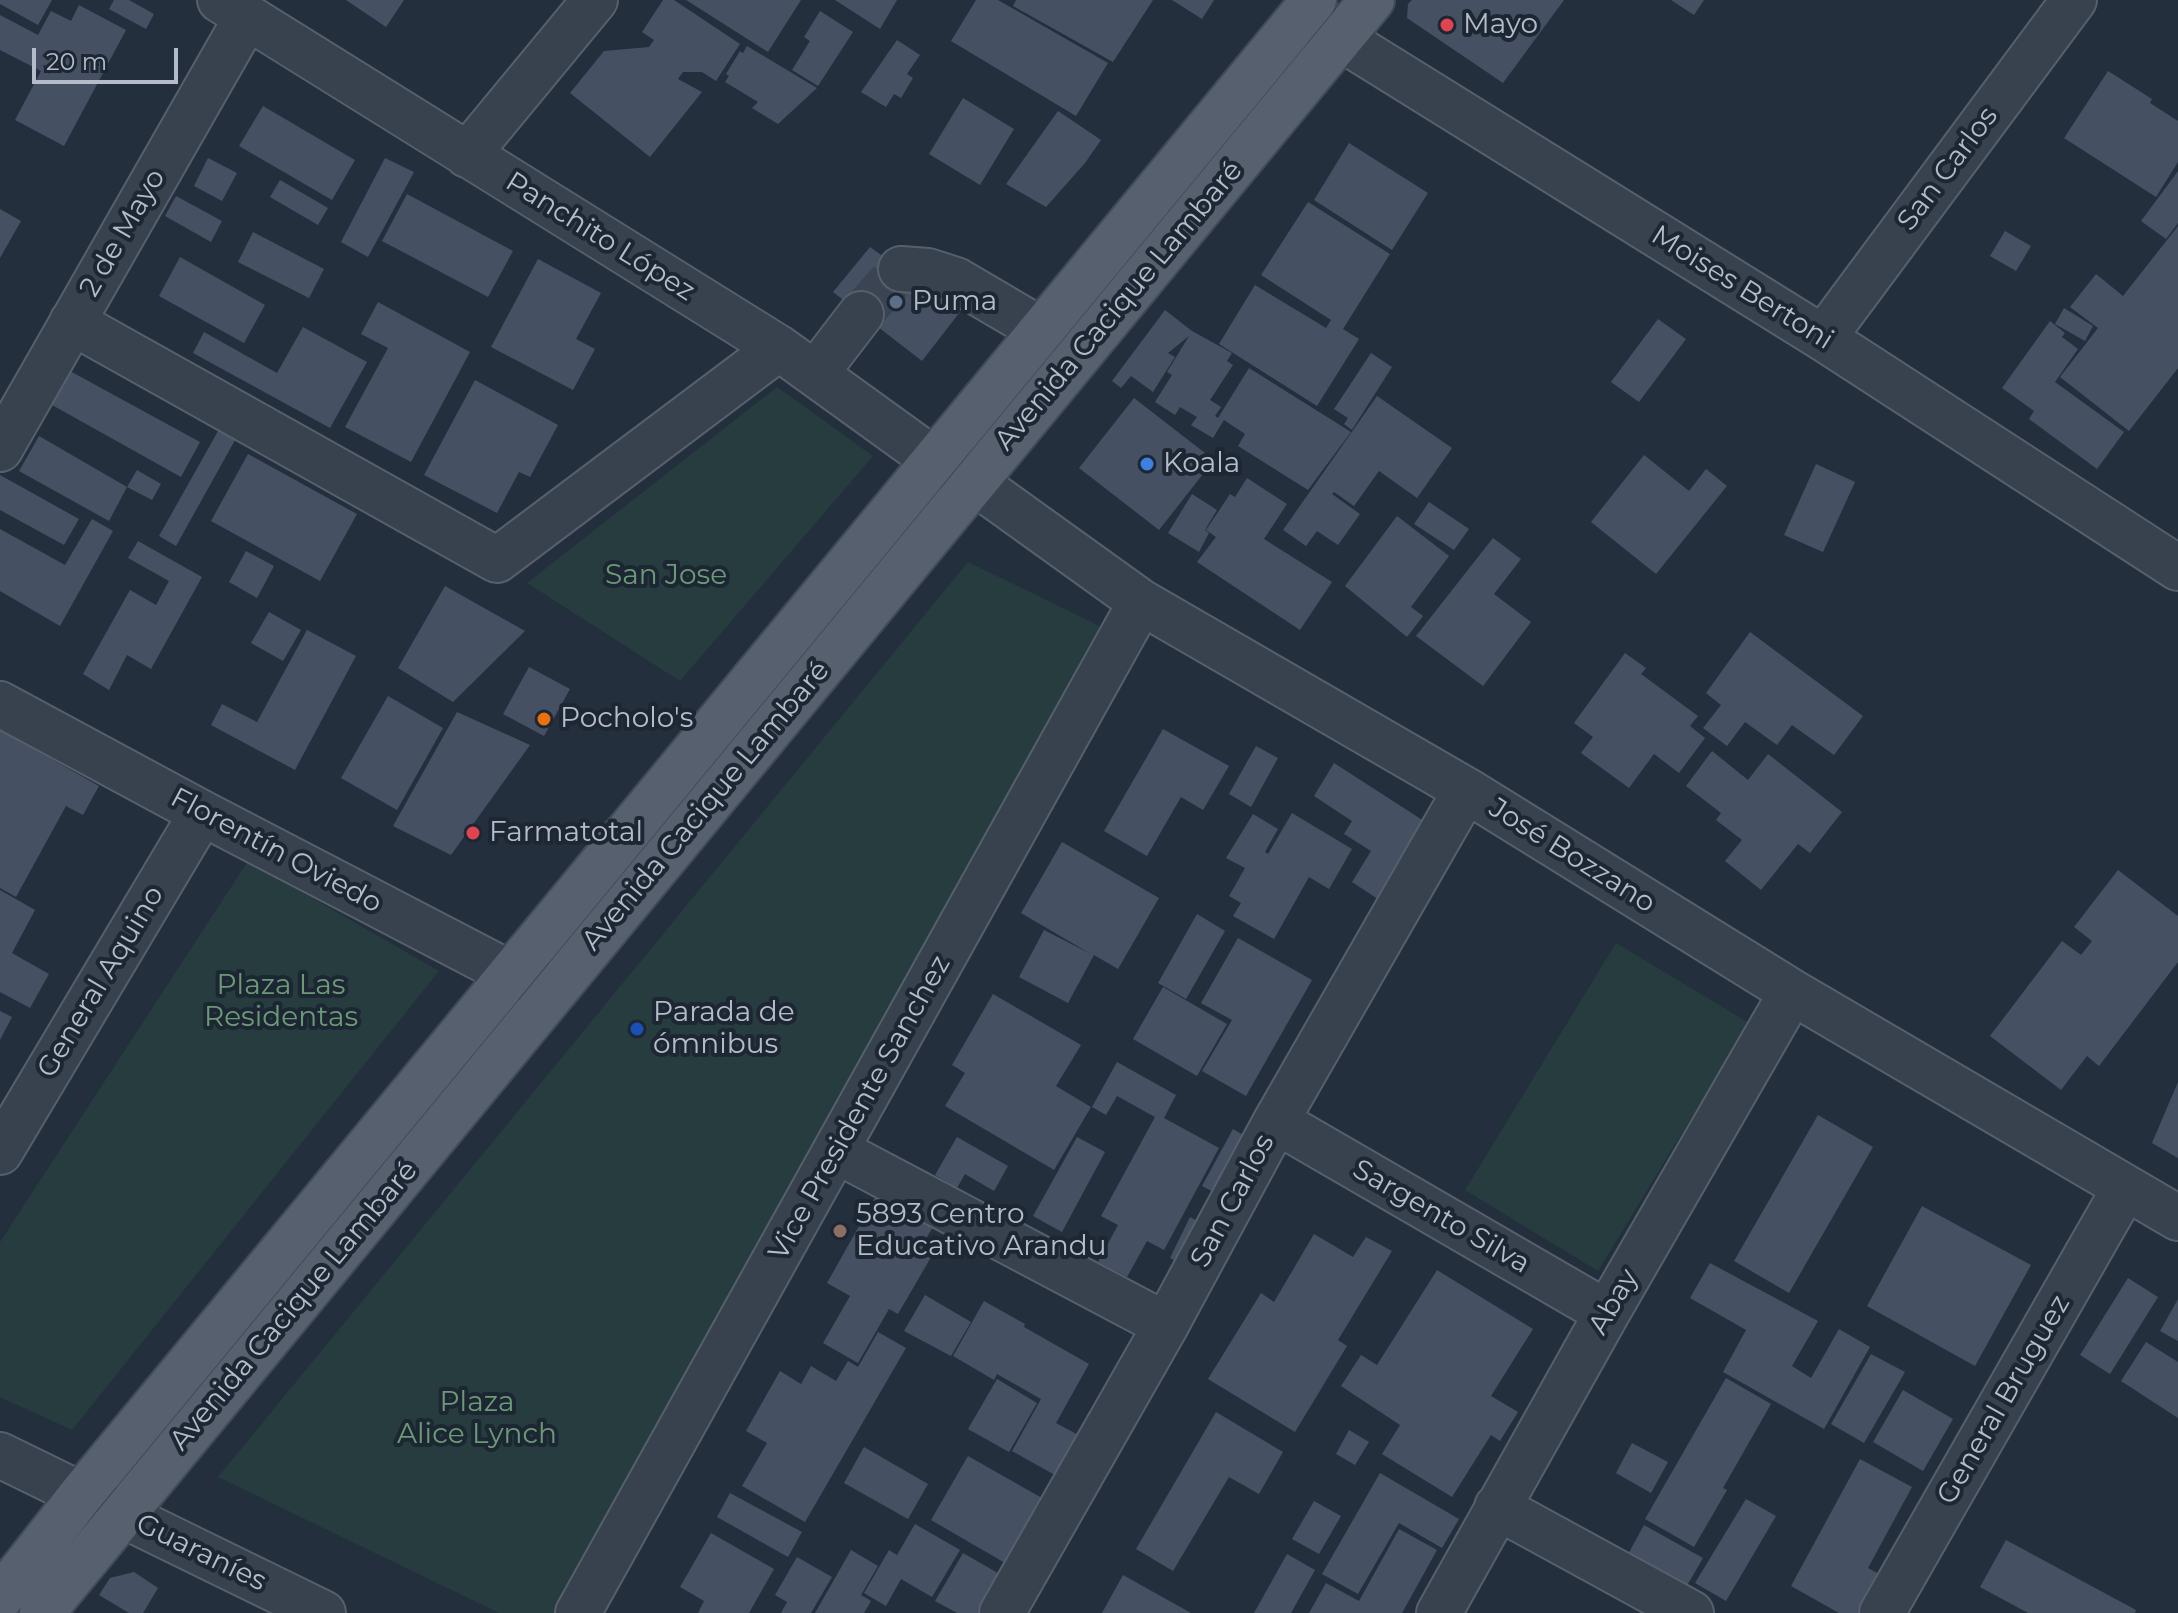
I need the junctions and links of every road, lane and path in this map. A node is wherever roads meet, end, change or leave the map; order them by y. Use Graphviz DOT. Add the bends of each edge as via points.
graph roads {
  1 [pos="595,0"];
  2 [pos="1372,0"];
  3 [pos="2074,0"];
  4 [pos="1308,7"];
  5 [pos="233,8"];
  6 [pos="1339,39"];
  7 [pos="467,155"];
  8 [pos="901,269"];
  9 [pos="861,314"];
  10 [pos="72,322"];
  11 [pos="1041,330"];
  12 [pos="1823,338"];
  13 [pos="779,348"];
  14 [pos="815,374"];
  15 [pos="0,449"];
  16 [pos="934,460"];
  17 [pos="974,482"];
  18 [pos="2178,568"];
  19 [pos="1141,602"];
  20 [pos="0,704"];
  21 [pos="1466,790"];
  22 [pos="202,813"];
  23 [pos="511,974"];
  24 [pos="556,988"];
  25 [pos="1792,992"];
  26 [pos="1276,1121"];
  27 [pos="837,1151"];
  28 [pos="0,1152"];
  29 [pos="2125,1188"];
  30 [pos="2178,1218"];
  31 [pos="1607,1313"];
  32 [pos="1166,1325"];
  33 [pos="0,1455"];
  34 [pos="81,1495"];
  35 [pos="1497,1507"];
  36 [pos="123,1514"];
  37 [pos="0,1598"];
  38 [pos="42,1613"];
  39 [pos="323,1613"];
  40 [pos="578,1613"];
  41 [pos="1002,1613"];
  42 [pos="1439,1613"];
  43 [pos="1691,1613"];
  44 [pos="1882,1613"];
  1 -- 7 [label="street"];
  2 -- 6 [label="main road, Avenida Cacique Lambaré"];
  3 -- 12 [label="street, San Carlos"];
  4 -- 6 [label="street, Moises Bertoni"];
  4 -- 11 [label="main road, Avenida Cacique Lambaré"];
  5 -- 7 [label="street, Panchito López"];
  5 -- 10 [label="street, 2 de Mayo"];
  6 -- 12 [label="street, Moises Bertoni"];
  6 -- 17 [label="main road, Avenida Cacique Lambaré"];
  7 -- 13 [label="street, Panchito López"];
  8 -- 11 [label="street" via="956,280"];
  9 -- 14 [label="street"];
  10 -- 13 [label="street" via="497,560"];
  10 -- 15 [label="street, 2 de Mayo"];
  11 -- 16 [label="main road, Avenida Cacique Lambaré"];
  12 -- 18 [label="street, Moises Bertoni"];
  13 -- 14 [label="street, Panchito López"];
  14 -- 16 [label="street, Panchito López"];
  16 -- 17 [label="street, Panchito López"];
  16 -- 23 [label="main road, Avenida Cacique Lambaré"];
  17 -- 19 [label="street, José Bozzano"];
  17 -- 24 [label="main road, Avenida Cacique Lambaré"];
  19 -- 21 [label="street, José Bozzano"];
  19 -- 27 [label="street, Vice Presidente Sanchez"];
  20 -- 22 [label="street, Florentín Oviedo"];
  21 -- 25 [label="street, José Bozzano"];
  21 -- 26 [label="street, San Carlos"];
  22 -- 23 [label="street, Florentín Oviedo"];
  22 -- 28 [label="street, General Aquino"];
  23 -- 24 [label="street, Florentín Oviedo"];
  23 -- 34 [label="main road, Avenida Cacique Lambaré"];
  24 -- 36 [label="main road, Avenida Cacique Lambaré"];
  25 -- 29 [label="street, José Bozzano"];
  25 -- 31 [label="street, Abay"];
  26 -- 31 [label="street, Sargento Silva"];
  26 -- 32 [label="street, San Carlos"];
  27 -- 32 [label="street"];
  27 -- 40 [label="street, Vice Presidente Sanchez"];
  29 -- 30 [label="street, José Bozzano"];
  29 -- 44 [label="street, General Bruguez"];
  31 -- 35 [label="street, Abay"];
  32 -- 41 [label="street, San Carlos"];
  33 -- 34 [label="street, Guaraníes"];
  34 -- 36 [label="street, Guaraníes"];
  34 -- 37 [label="main road, Avenida Cacique Lambaré"];
  35 -- 42 [label="street, Abay"];
  35 -- 43 [label="street"];
  36 -- 38 [label="main road, Avenida Cacique Lambaré"];
  36 -- 39 [label="street, Guaraníes"];
}
